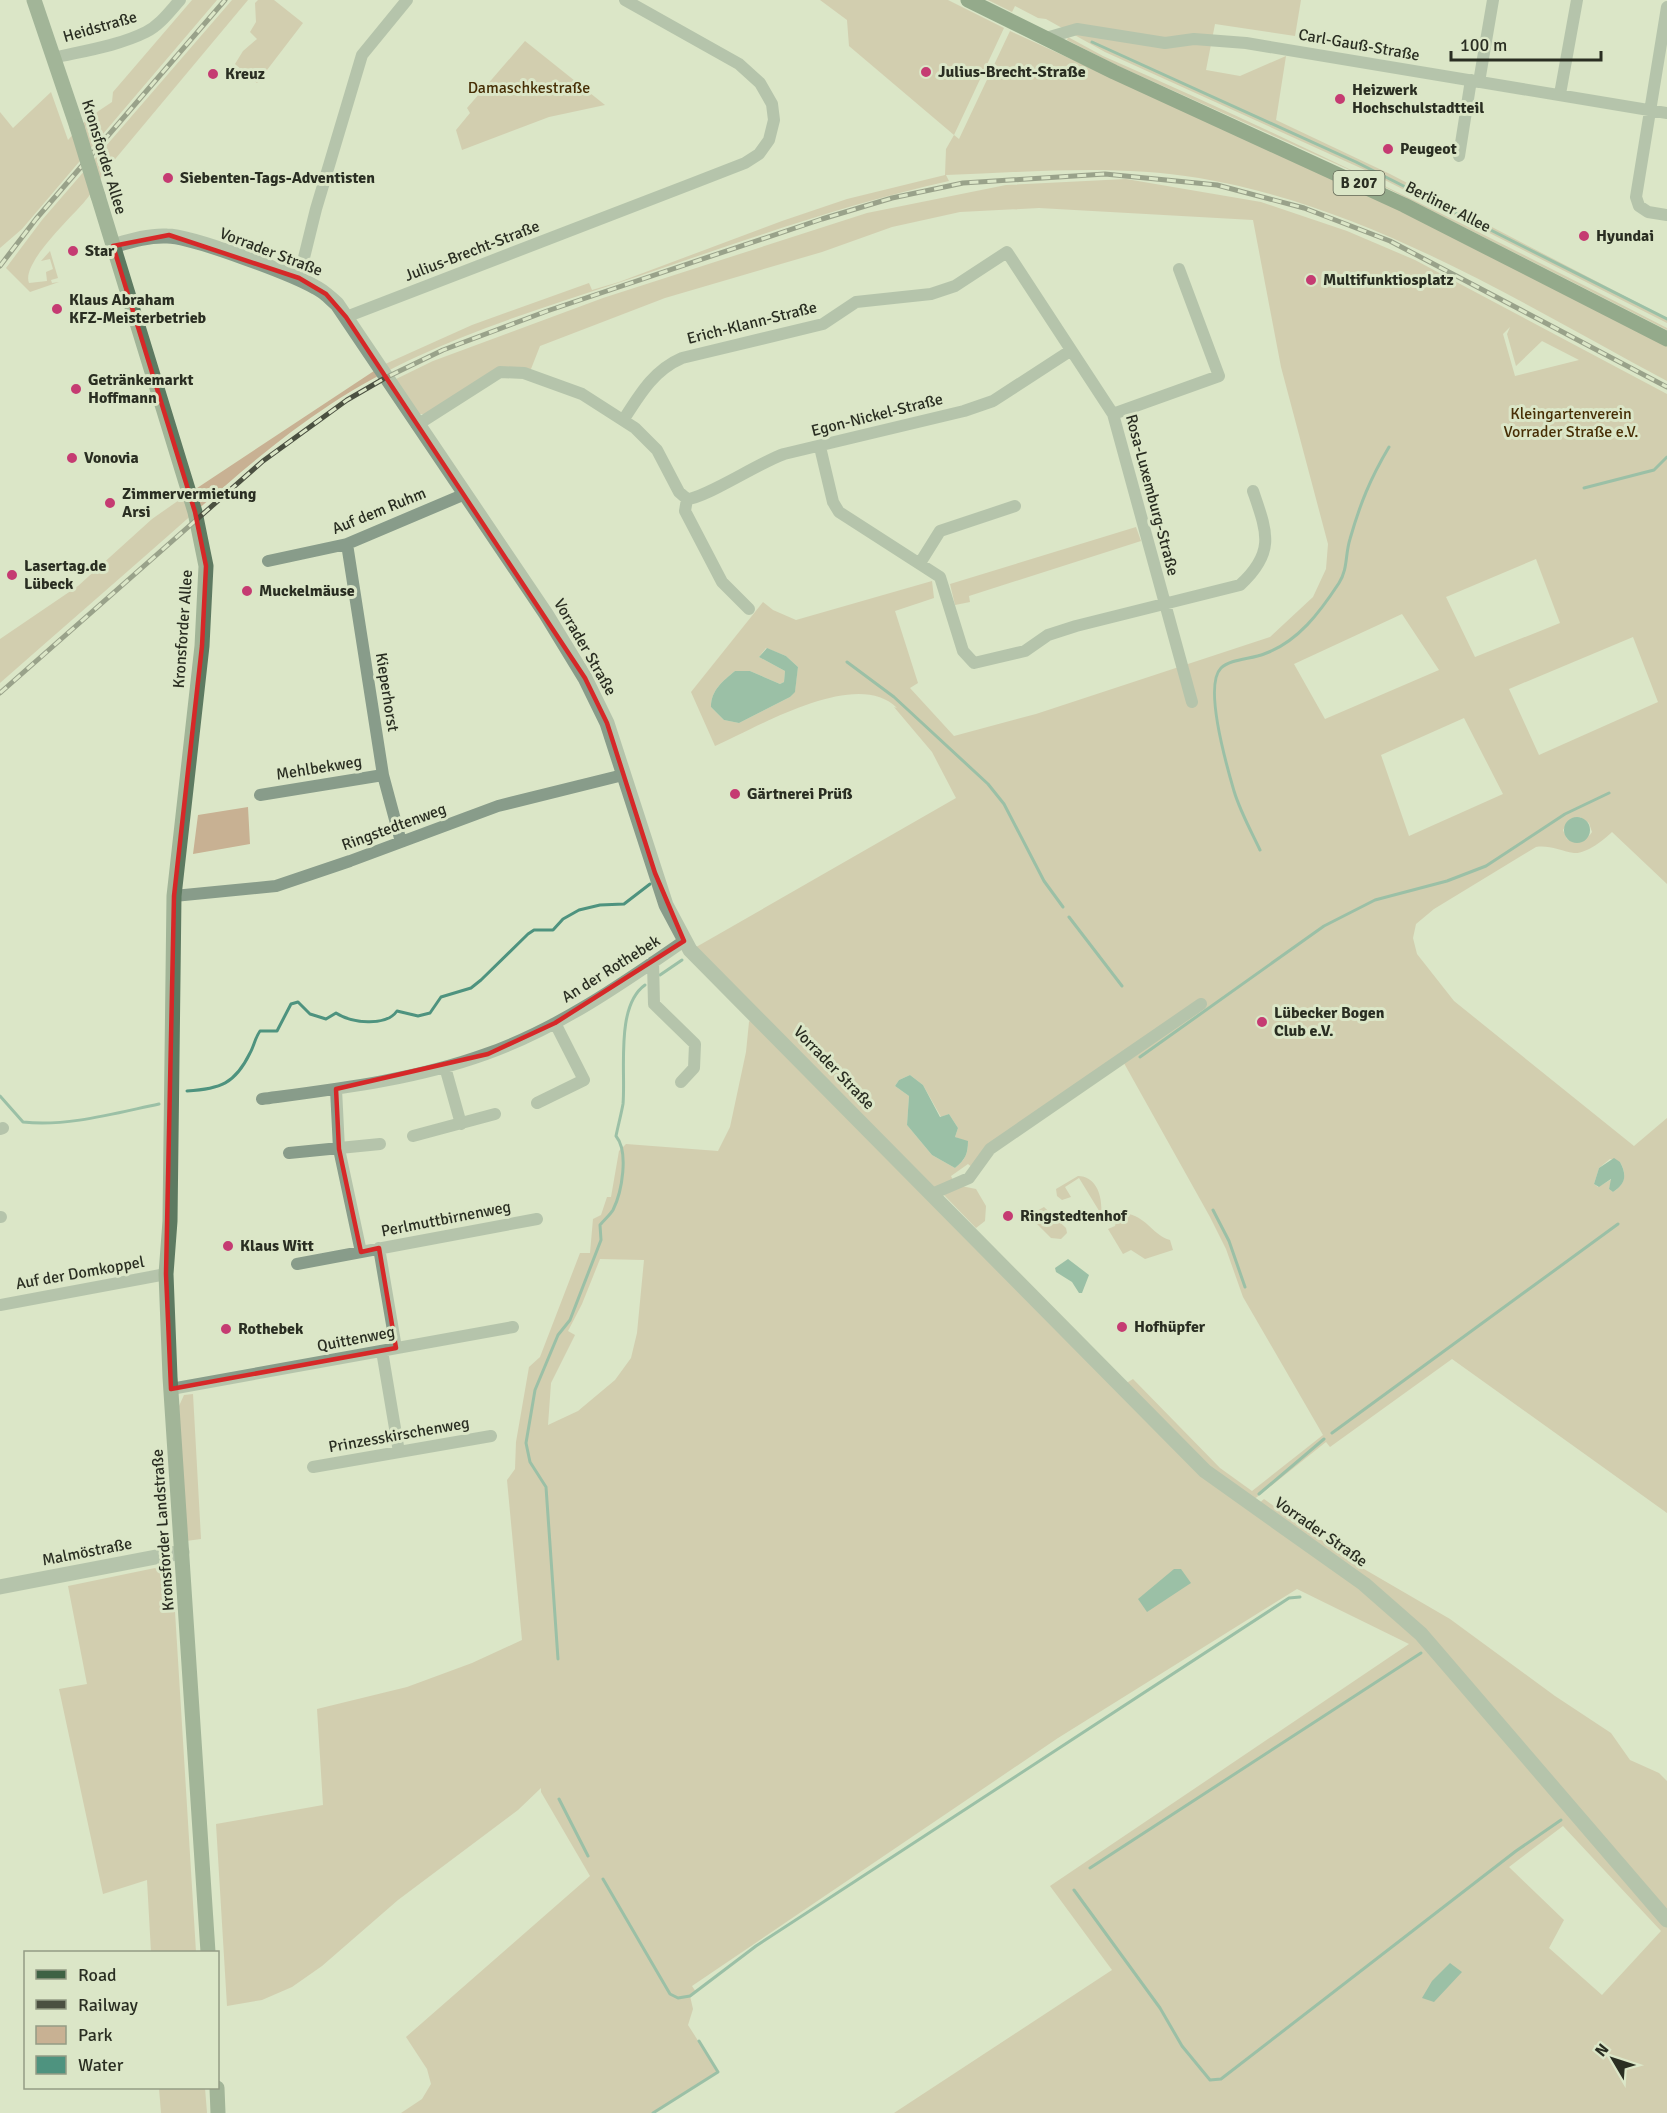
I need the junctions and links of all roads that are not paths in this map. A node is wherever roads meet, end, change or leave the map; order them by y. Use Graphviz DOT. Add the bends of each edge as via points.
graph roads {
  1 [pos="34,0"];
  2 [pos="180,0"];
  3 [pos="407,0"];
  4 [pos="625,0"];
  5 [pos="969,0"];
  6 [pos="1493,0"];
  7 [pos="1576,0"];
  8 [pos="1667,7"];
  9 [pos="1046,38"];
  10 [pos="52,58"];
  11 [pos="1475,81"];
  12 [pos="1560,94"];
  13 [pos="1649,110"];
  14 [pos="1667,113"];
  15 [pos="1459,156"];
  16 [pos="1667,215"];
  17 [pos="113,246"];
  18 [pos="1007,252"];
  19 [pos="1179,269"];
  20 [pos="299,278"];
  21 [pos="346,317"];
  22 [pos="1667,339"];
  23 [pos="1070,351"];
  24 [pos="1113,414"];
  25 [pos="624,419"];
  26 [pos="417,425"];
  27 [pos="820,447"];
  28 [pos="1253,491"];
  29 [pos="465,494"];
  30 [pos="687,499"];
  31 [pos="1015,506"];
  32 [pos="347,544"];
  33 [pos="268,561"];
  34 [pos="920,563"];
  35 [pos="1164,603"];
  36 [pos="749,609"];
  37 [pos="1192,702"];
  38 [pos="383,774"];
  39 [pos="623,775"];
  40 [pos="260,795"];
  41 [pos="402,842"];
  42 [pos="174,896"];
  43 [pos="684,941"];
  44 [pos="653,962"];
  45 [pos="1201,1004"];
  46 [pos="555,1023"];
  47 [pos="445,1067"];
  48 [pos="681,1082"];
  49 [pos="336,1089"];
  50 [pos="262,1099"];
  51 [pos="537,1102"];
  52 [pos="171,1106"];
  53 [pos="495,1114"];
  54 [pos="461,1124"];
  55 [pos="413,1136"];
  56 [pos="380,1144"];
  57 [pos="339,1149"];
  58 [pos="289,1153"];
  59 [pos="932,1194"];
  60 [pos="537,1219"];
  61 [pos="379,1248"];
  62 [pos="361,1252"];
  63 [pos="297,1264"];
  64 [pos="166,1275"];
  65 [pos="0,1305"];
  66 [pos="513,1327"];
  67 [pos="396,1348"];
  68 [pos="382,1351"];
  69 [pos="171,1389"];
  70 [pos="491,1436"];
  71 [pos="399,1452"];
  72 [pos="313,1467"];
  73 [pos="182,1552"];
  74 [pos="0,1587"];
  75 [pos="1667,1920"];
  76 [pos="208,1951"];
  77 [pos="217,2089"];
  78 [pos="218,2113"];
  1 -- 10 [label="main road, Kronsforder Allee"];
  2 -- 10 [label="street, Heidstraße" via="147,32"];
  3 -- 20 [label="street" via="362,55"];
  4 -- 21 [label="street, Julius-Brecht-Straße" via="739,64 760,83 772,104 774,120 769,140 759,154 745,163"];
  5 -- 9 [label="main road, B 207"];
  6 -- 11 [label="street"];
  7 -- 12 [label="street"];
  8 -- 13 [label="street"];
  9 -- 11 [label="street, Carl-Gauß-Straße" via="1077,29 1157,42 1194,39 1246,43"];
  9 -- 22 [label="main road, Berliner Allee / B 207" via="1404,205"];
  10 -- 17 [label="main road, Kronsforder Allee, bridge"];
  11 -- 12 [label="street, Carl-Gauß-Straße"];
  11 -- 15 [label="street"];
  12 -- 13 [label="street, Carl-Gauß-Straße"];
  13 -- 14 [label="street, Carl-Gauß-Straße"];
  13 -- 16 [label="street" via="1636,196 1639,206 1648,212"];
  17 -- 20 [label="street, Vorrader Straße" via="169,236"];
  17 -- 42 [label="main road, Kronsforder Allee" via="195,512 206,567 202,646"];
  18 -- 23 [label="street, Rosa-Luxemburg-Straße"];
  18 -- 25 [label="street, Erich-Klann-Straße" via="955,286 856,302 823,324 682,358 651,378"];
  19 -- 24 [label="street" via="1219,376"];
  20 -- 21 [label="street, Vorrader Straße" via="326,294"];
  21 -- 26 [label="street, Vorrader Straße"];
  23 -- 24 [label="street, Rosa-Luxemburg-Straße"];
  23 -- 27 [label="street, Egon-Nickel-Straße" via="993,401"];
  24 -- 35 [label="street, Rosa-Luxemburg-Straße"];
  25 -- 26 [label="street" via="582,394 524,373 500,372"];
  25 -- 30 [label="street" via="657,450 679,492"];
  26 -- 29 [label="street, Vorrader Straße"];
  27 -- 30 [label="street, Egon-Nickel-Straße" via="771,458"];
  27 -- 34 [label="street" via="839,512"];
  28 -- 35 [label="street" via="1267,534 1267,549 1250,576 1240,585"];
  29 -- 32 [label="street, Auf dem Ruhm"];
  29 -- 39 [label="street, Vorrader Straße" via="585,678 607,723"];
  30 -- 36 [label="street" via="685,511 722,582"];
  31 -- 34 [label="street" via="940,531"];
  32 -- 33 [label="street, Auf dem Ruhm"];
  32 -- 38 [label="street, Kieperhorst"];
  34 -- 35 [label="street" via="940,577 963,651 975,663 1025,651 1054,633"];
  35 -- 37 [label="street, Rosa-Luxemburg-Straße"];
  38 -- 40 [label="street, Mehlbekweg"];
  38 -- 41 [label="street, Kieperhorst"];
  39 -- 41 [label="street, Ringstedtenweg" via="498,806"];
  39 -- 43 [label="street, Vorrader Straße" via="666,905"];
  41 -- 42 [label="street, Ringstedtenweg" via="276,886"];
  42 -- 52 [label="main road, Kronsforder Allee"];
  43 -- 44 [label="street, An der Rothebek"];
  43 -- 59 [label="street, Vorrader Straße"];
  44 -- 46 [label="street, An der Rothebek"];
  44 -- 48 [label="street" via="654,1004 695,1044 694,1068"];
  45 -- 59 [label="street" via="990,1149 969,1178"];
  46 -- 47 [label="street, An der Rothebek" via="488,1054"];
  46 -- 51 [label="street, An der Rothebek" via="584,1080"];
  47 -- 49 [label="street, An der Rothebek"];
  47 -- 54 [label="street"];
  49 -- 50 [label="street, An der Rothebek"];
  49 -- 57 [label="street"];
  52 -- 64 [label="main road, Kronsforder Landstraße"];
  53 -- 54 [label="street"];
  54 -- 55 [label="street"];
  56 -- 57 [label="street"];
  57 -- 58 [label="street"];
  57 -- 62 [label="street, Perlmuttbirnenweg"];
  59 -- 75 [label="street, Vorrader Straße" via="1205,1471 1364,1584 1421,1634"];
  60 -- 61 [label="street, Perlmuttbirnenweg"];
  61 -- 62 [label="street, Perlmuttbirnenweg"];
  61 -- 67 [label="street"];
  62 -- 63 [label="street, Perlmuttbirnenweg"];
  64 -- 65 [label="street, Auf der Domkoppel"];
  64 -- 69 [label="main road, Kronsforder Landstraße"];
  66 -- 67 [label="street, Quittenweg"];
  67 -- 68 [label="street, Quittenweg"];
  68 -- 69 [label="street, Quittenweg"];
  68 -- 71 [label="street"];
  69 -- 73 [label="main road, Kronsforder Landstraße"];
  70 -- 71 [label="street, Prinzesskirschenweg"];
  71 -- 72 [label="street, Prinzesskirschenweg"];
  73 -- 74 [label="street, Malmöstraße"];
  73 -- 76 [label="main road, Kronsforder Landstraße"];
  77 -- 78 [label="main road"];
}
